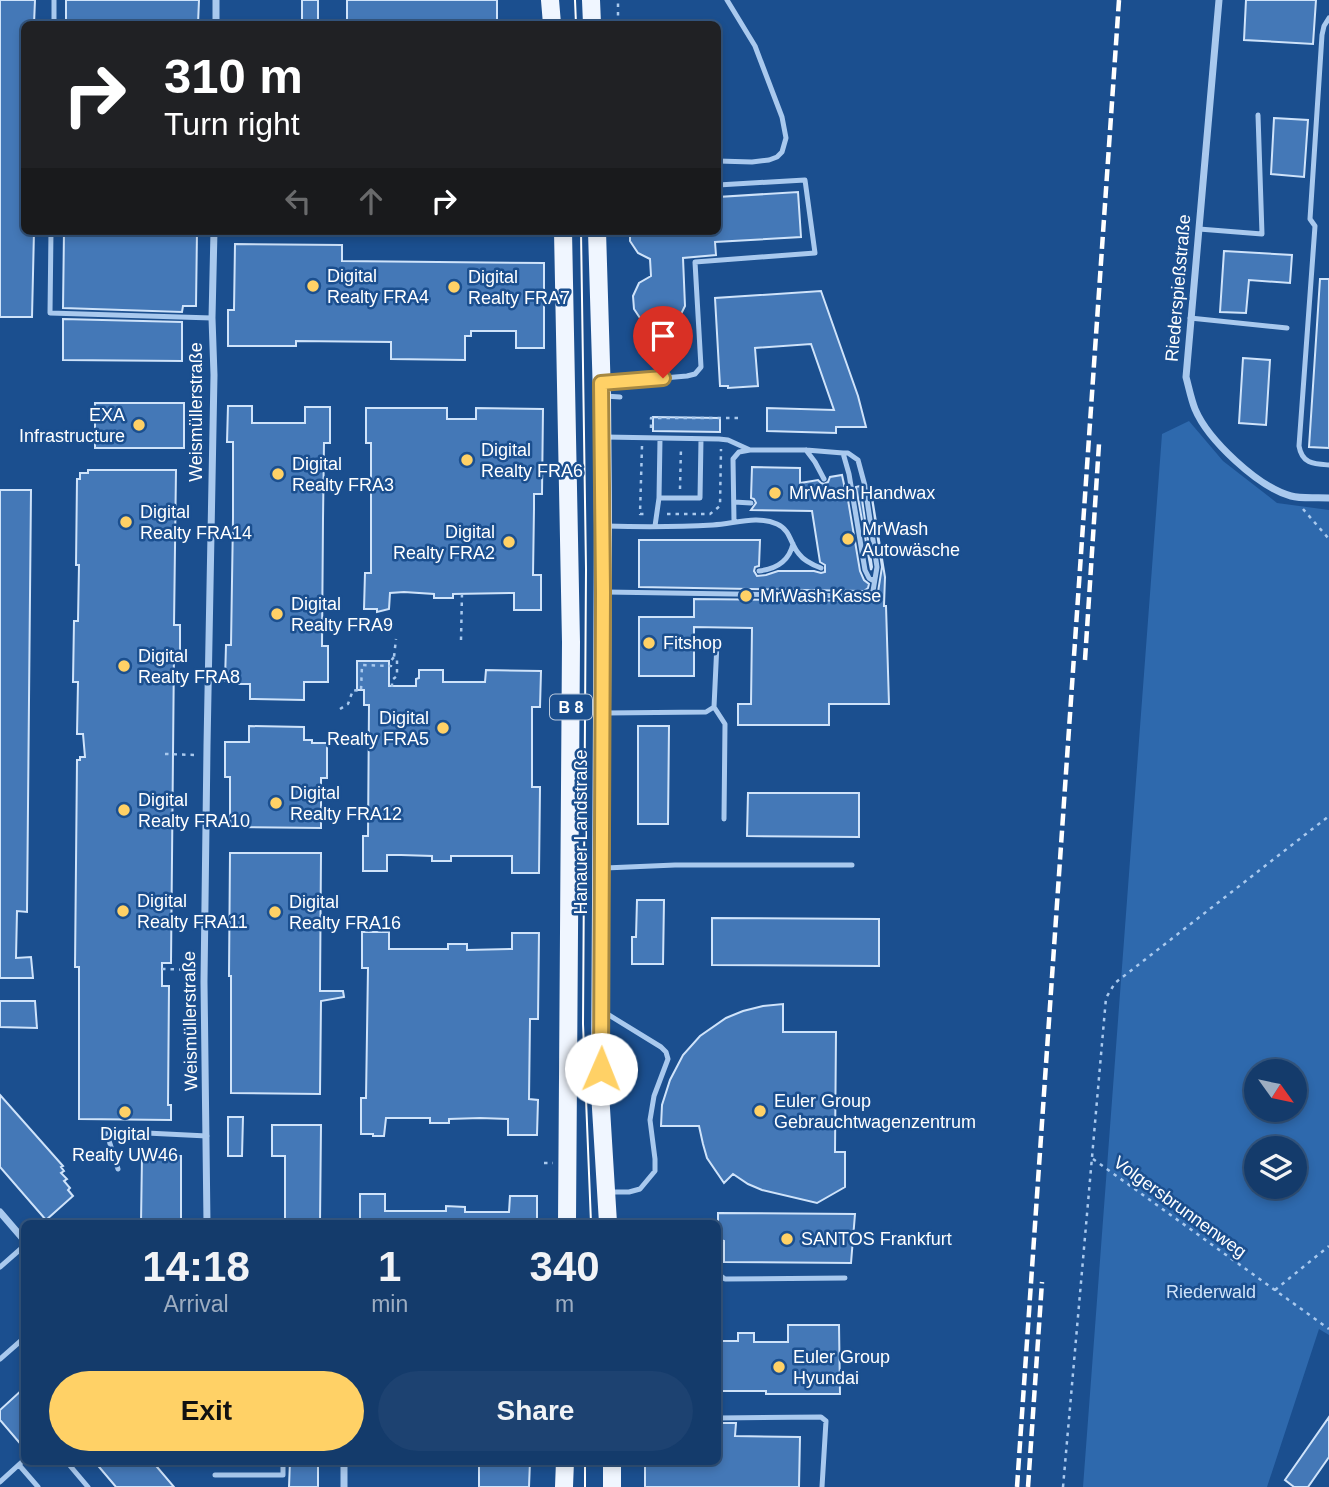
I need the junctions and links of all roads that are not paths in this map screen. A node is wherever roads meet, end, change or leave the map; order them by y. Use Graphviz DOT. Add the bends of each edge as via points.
graph roads {
  1 [pos="54,0"];
  2 [pos="216,0"];
  3 [pos="550,0"];
  4 [pos="727,0"];
  5 [pos="1220,0"];
  6 [pos="1329,18"];
  7 [pos="54,21"];
  8 [pos="216,21"];
  9 [pos="552,21"];
  10 [pos="1258,115"];
  11 [pos="721,162"];
  12 [pos="721,185"];
  13 [pos="1199,229"];
  14 [pos="51,235"];
  15 [pos="214,235"];
  16 [pos="563,235"];
  17 [pos="597,235"];
  18 [pos="212,318"];
  19 [pos="1191,318"];
  20 [pos="1287,328"];
  21 [pos="608,392"];
  22 [pos="602,436"];
  23 [pos="660,439"];
  24 [pos="701,439"];
  25 [pos="750,450"];
  26 [pos="806,450"];
  27 [pos="843,453"];
  28 [pos="1329,465"];
  29 [pos="824,479"];
  30 [pos="659,498"];
  31 [pos="1329,498"];
  32 [pos="734,502"];
  33 [pos="751,503"];
  34 [pos="734,521"];
  35 [pos="603,526"];
  36 [pos="655,526"];
  37 [pos="793,544"];
  38 [pos="821,568"];
  39 [pos="759,571"];
  40 [pos="874,581"];
  41 [pos="603,592"];
  42 [pos="717,643"];
  43 [pos="714,707"];
  44 [pos="603,713"];
  45 [pos="724,818"];
  46 [pos="852,865"];
  47 [pos="602,869"];
  48 [pos="601,1010"];
  49 [pos="207,1136"];
  50 [pos="118,1169"];
  51 [pos="606,1192"];
  52 [pos="0,1212"];
  53 [pos="207,1220"];
  54 [pos="567,1220"];
  55 [pos="608,1220"];
  56 [pos="21,1236"];
  57 [pos="21,1249"];
  58 [pos="0,1267"];
  59 [pos="721,1276"];
  60 [pos="845,1278"];
  61 [pos="21,1341"];
  62 [pos="0,1359"];
  63 [pos="721,1418"];
  64 [pos="21,1463"];
  65 [pos="24,1465"];
  66 [pos="69,1465"];
  67 [pos="283,1465"];
  68 [pos="344,1465"];
  69 [pos="565,1465"];
  70 [pos="606,1465"];
  71 [pos="612,1465"];
  72 [pos="215,1475"];
  73 [pos="0,1482"];
  74 [pos="38,1487"];
  75 [pos="88,1487"];
  76 [pos="344,1487"];
  77 [pos="564,1487"];
  78 [pos="611,1487"];
  79 [pos="822,1487"];
  1 -- 7 [label="lane"];
  2 -- 8 [label="street"];
  3 -- 9 [label="main road"];
  4 -- 11 [label="lane" via="755,46 786,138 778,157"];
  5 -- 13 [label="street, Riederspießstraße"];
  6 -- 28 [label="lane" via="1322,35 1310,219 1315,226 1299,446 1300,454 1311,464"];
  10 -- 13 [label="lane" via="1262,234"];
  12 -- 21 [label="lane" via="805,180 816,253 695,262 701,368 695,374"];
  13 -- 19 [label="street, Riederspießstraße"];
  14 -- 18 [label="lane" via="50,313"];
  15 -- 18 [label="street, Weismüllerstraße"];
  16 -- 54 [label="main road, Hanauer Landstraße / B 8" via="571,669"];
  17 -- 21 [label="main road, Hanauer Landstraße / B 8"];
  18 -- 49 [label="street, Weismüllerstraße"];
  19 -- 20 [label="lane"];
  19 -- 31 [label="street, Riederspießstraße" via="1186,377 1205,427 1227,452 1269,485 1291,496"];
  21 -- 22 [label="main road, Hanauer Landstraße / B 8"];
  22 -- 23 [label="lane"];
  22 -- 35 [label="main road, Hanauer Landstraße / B 8"];
  23 -- 24 [label="lane"];
  23 -- 30 [label="lane"];
  24 -- 25 [label="lane" via="728,440"];
  24 -- 30 [label="lane" via="700,498"];
  25 -- 26 [label="lane"];
  25 -- 32 [label="lane" via="733,459"];
  26 -- 27 [label="lane"];
  26 -- 29 [label="lane"];
  27 -- 40 [label="lane" via="865,570"];
  27 -- 40 [label="lane" via="858,460 861,470 877,567"];
  30 -- 36 [label="lane"];
  32 -- 33 [label="lane"];
  32 -- 34 [label="lane"];
  34 -- 36 [label="lane"];
  34 -- 37 [label="lane" via="776,524 788,532"];
  35 -- 36 [label="lane"];
  35 -- 41 [label="main road, Hanauer Landstraße / B 8"];
  37 -- 38 [label="lane" via="801,557"];
  37 -- 39 [label="lane" via="775,569"];
  40 -- 41 [label="lane" via="873,592 864,596"];
  41 -- 44 [label="main road, Hanauer Landstraße / B 8"];
  42 -- 43 [label="lane"];
  43 -- 44 [label="lane" via="706,712"];
  43 -- 45 [label="lane" via="724,724"];
  44 -- 47 [label="main road, Hanauer Landstraße / B 8"];
  46 -- 47 [label="lane" via="675,864"];
  47 -- 48 [label="main road, Hanauer Landstraße / B 8"];
  48 -- 51 [label="main road, Hanauer Landstraße / B 8"];
  48 -- 51 [label="lane" via="661,1047 668,1059 650,1120 655,1171 640,1189"];
  49 -- 50 [label="lane" via="106,1131"];
  49 -- 53 [label="street, Weismüllerstraße"];
  51 -- 55 [label="main road, Hanauer Landstraße / B 8"];
  52 -- 56 [label="street"];
  57 -- 58 [label="lane"];
  59 -- 60 [label="lane"];
  61 -- 62 [label="lane"];
  63 -- 79 [label="lane" via="826,1421"];
  64 -- 73 [label="lane"];
  65 -- 74 [label="lane"];
  66 -- 75 [label="lane"];
  67 -- 72 [label="lane" via="284,1475"];
  68 -- 76 [label="street"];
  69 -- 77 [label="main road"];
  70 -- 78 [label="street"];
  71 -- 78 [label="main road"];
}
